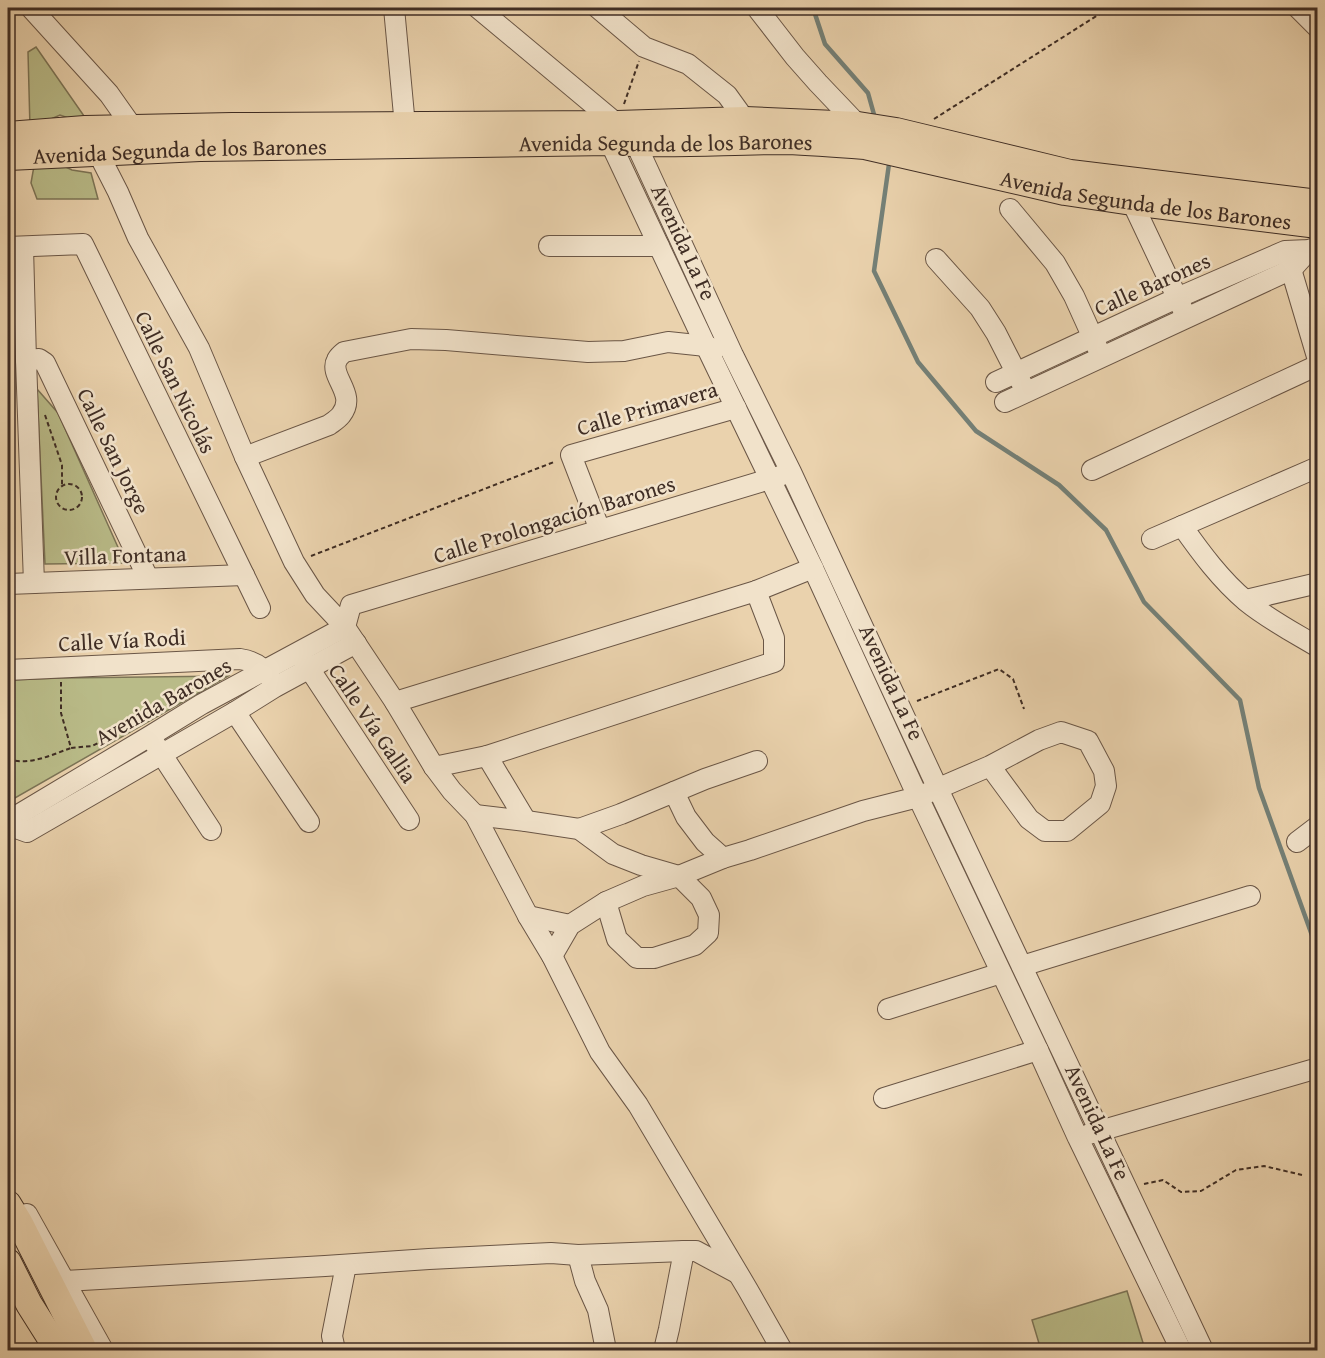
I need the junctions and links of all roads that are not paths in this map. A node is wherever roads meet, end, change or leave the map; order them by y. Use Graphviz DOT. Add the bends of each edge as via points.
graph roads {
  1 [pos="31,8"];
  2 [pos="394,8"];
  3 [pos="478,8"];
  4 [pos="598,8"];
  5 [pos="757,8"];
  6 [pos="1298,8"];
  7 [pos="1317,28"];
  8 [pos="745,120"];
  9 [pos="858,124"];
  10 [pos="405,126"];
  11 [pos="133,128"];
  12 [pos="85,129"];
  13 [pos="614,133"];
  14 [pos="636,144"];
  15 [pos="9,146"];
  16 [pos="98,153"];
  17 [pos="1132,202"];
  18 [pos="1317,203"];
  19 [pos="1010,209"];
  20 [pos="1317,225"];
  21 [pos="549,246"];
  22 [pos="659,246"];
  23 [pos="15,247"];
  24 [pos="1313,249"];
  25 [pos="1285,251"];
  26 [pos="936,259"];
  27 [pos="1292,269"];
  28 [pos="1177,298"];
  29 [pos="1187,317"];
  30 [pos="1092,337"];
  31 [pos="706,346"];
  32 [pos="733,355"];
  33 [pos="1102,356"];
  34 [pos="26,360"];
  35 [pos="1317,360"];
  36 [pos="1317,365"];
  37 [pos="1017,373"];
  38 [pos="996,382"];
  39 [pos="1026,392"];
  40 [pos="1005,402"];
  41 [pos="736,408"];
  42 [pos="245,457"];
  43 [pos="1317,467"];
  44 [pos="1092,470"];
  45 [pos="791,472"];
  46 [pos="770,479"];
  47 [pos="1182,526"];
  48 [pos="600,530"];
  49 [pos="1152,539"];
  50 [pos="813,568"];
  51 [pos="244,575"];
  52 [pos="148,578"];
  53 [pos="34,583"];
  54 [pos="1317,583"];
  55 [pos="8,584"];
  56 [pos="756,591"];
  57 [pos="1246,600"];
  58 [pos="260,608"];
  59 [pos="351,635"];
  60 [pos="1317,647"];
  61 [pos="299,652"];
  62 [pos="309,669"];
  63 [pos="8,670"];
  64 [pos="270,679"];
  65 [pos="395,702"];
  66 [pos="235,712"];
  67 [pos="150,736"];
  68 [pos="162,754"];
  69 [pos="487,756"];
  70 [pos="757,761"];
  71 [pos="990,766"];
  72 [pos="434,767"];
  73 [pos="938,789"];
  74 [pos="674,792"];
  75 [pos="918,797"];
  76 [pos="474,815"];
  77 [pos="409,820"];
  78 [pos="526,821"];
  79 [pos="309,822"];
  80 [pos="8,823"];
  81 [pos="1317,826"];
  82 [pos="211,830"];
  83 [pos="579,830"];
  84 [pos="1297,842"];
  85 [pos="723,858"];
  86 [pos="679,876"];
  87 [pos="1250,896"];
  88 [pos="606,902"];
  89 [pos="528,916"];
  90 [pos="570,925"];
  91 [pos="552,956"];
  92 [pos="1022,966"];
  93 [pos="1001,973"];
  94 [pos="888,1009"];
  95 [pos="1038,1050"];
  96 [pos="1317,1068"];
  97 [pos="884,1098"];
  98 [pos="1100,1131"];
  99 [pos="1078,1137"];
  100 [pos="8,1192"];
  101 [pos="8,1204"];
  102 [pos="684,1251"];
  103 [pos="579,1255"];
  104 [pos="346,1265"];
  105 [pos="10,1273"];
  106 [pos="737,1273"];
  107 [pos="65,1281"];
  108 [pos="29,1304"];
  109 [pos="44,1350"];
  110 [pos="58,1350"];
  111 [pos="84,1350"];
  112 [pos="103,1350"];
  113 [pos="335,1350"];
  114 [pos="598,1350"];
  115 [pos="607,1350"];
  116 [pos="664,1350"];
  117 [pos="782,1350"];
  118 [pos="1181,1350"];
  119 [pos="1203,1350"];
  1 -- 11 [label="street" via="109,94"];
  2 -- 10 [label="street"];
  3 -- 13 [label="street"];
  4 -- 8 [label="street" via="644,47 688,64 727,95"];
  5 -- 9 [label="street" via="802,66"];
  6 -- 7 [label="street"];
  8 -- 9 [label="main road, Avenida Segunda de los Barones"];
  8 -- 13 [label="main road, Avenida Segunda de los Barones"];
  9 -- 18 [label="main road, Avenida Segunda de los Barones" via="1070,173"];
  10 -- 11 [label="main road, Avenida Segunda de los Barones"];
  10 -- 13 [label="main road, Avenida Segunda de los Barones"];
  11 -- 12 [label="main road, Avenida Segunda de los Barones"];
  12 -- 15 [label="main road, Avenida Segunda de los Barones"];
  12 -- 16 [label="street"];
  13 -- 14 [label="main road, Avenida Segunda de los Barones"];
  13 -- 16 [label="main road, Avenida Segunda de los Barones"];
  13 -- 22 [label="street, Avenida La Fe"];
  14 -- 17 [label="main road, Avenida Segunda de los Barones" via="786,141 865,146 1065,192"];
  14 -- 32 [label="street, Avenida La Fe"];
  15 -- 16 [label="main road, Avenida Segunda de los Barones"];
  16 -- 42 [label="street" via="138,238 199,348"];
  17 -- 20 [label="main road, Avenida Segunda de los Barones"];
  17 -- 28 [label="street"];
  19 -- 30 [label="street" via="1055,262"];
  21 -- 22 [label="street"];
  22 -- 31 [label="street, Avenida La Fe"];
  23 -- 34 [label="street"];
  23 -- 51 [label="street, Calle San Nicolás" via="83,244"];
  24 -- 25 [label="street, Calle Barones"];
  24 -- 27 [label="street, Calle Barones"];
  25 -- 27 [label="street"];
  25 -- 28 [label="street, Calle Barones"];
  26 -- 37 [label="street" via="980,308"];
  27 -- 29 [label="street, Calle Barones"];
  27 -- 35 [label="street"];
  28 -- 29 [label="street"];
  28 -- 30 [label="street, Calle Barones"];
  29 -- 33 [label="street, Calle Barones"];
  30 -- 33 [label="street"];
  30 -- 37 [label="street, Calle Barones"];
  31 -- 32 [label="street"];
  31 -- 41 [label="street, Avenida La Fe"];
  31 -- 42 [label="street" via="668,342 624,351 588,352 411,339 344,352 335,369 346,394 347,405 341,415 329,425"];
  32 -- 45 [label="street, Avenida La Fe"];
  33 -- 39 [label="street, Calle Barones"];
  34 -- 52 [label="street, Calle San Jorge" via="39,359 45,363"];
  34 -- 53 [label="street"];
  36 -- 44 [label="street"];
  37 -- 38 [label="street, Calle Barones"];
  37 -- 39 [label="street"];
  39 -- 40 [label="street, Calle Barones"];
  41 -- 46 [label="street, Avenida La Fe"];
  41 -- 48 [label="street, Calle Primavera" via="571,455"];
  42 -- 59 [label="street" via="294,562 315,595"];
  43 -- 47 [label="street"];
  45 -- 46 [label="street, Calle Prolongación Barones"];
  45 -- 73 [label="street, Avenida La Fe"];
  46 -- 48 [label="street, Calle Prolongación Barones"];
  46 -- 50 [label="street, Avenida La Fe"];
  47 -- 49 [label="street"];
  47 -- 57 [label="street" via="1210,564"];
  48 -- 59 [label="street, Calle Prolongación Barones" via="351,605"];
  50 -- 56 [label="street"];
  50 -- 75 [label="street, Avenida La Fe"];
  51 -- 52 [label="street, Villa Fontana"];
  51 -- 58 [label="street, Calle San Nicolás"];
  52 -- 53 [label="street, Villa Fontana"];
  53 -- 55 [label="street, Villa Fontana"];
  54 -- 57 [label="street"];
  56 -- 65 [label="street"];
  56 -- 69 [label="street" via="774,638 774,662"];
  57 -- 60 [label="street"];
  59 -- 61 [label="street, Avenida Barones"];
  59 -- 62 [label="street, Avenida Barones"];
  59 -- 65 [label="street"];
  61 -- 62 [label="street, Calle Vía Gallia"];
  61 -- 64 [label="street, Avenida Barones"];
  62 -- 64 [label="street, Avenida Barones"];
  62 -- 77 [label="street, Calle Vía Gallia"];
  63 -- 64 [label="street, Calle Vía Rodi" via="240,658 252,661"];
  64 -- 66 [label="street, Avenida Barones"];
  64 -- 67 [label="street, Avenida Barones" via="202,704"];
  65 -- 72 [label="street"];
  66 -- 68 [label="street, Avenida Barones"];
  66 -- 79 [label="street"];
  67 -- 68 [label="street"];
  67 -- 80 [label="street, Avenida Barones"];
  68 -- 80 [label="street, Avenida Barones" via="27,832"];
  68 -- 82 [label="street"];
  69 -- 72 [label="street"];
  69 -- 78 [label="street"];
  70 -- 74 [label="street"];
  71 -- 71 [label="street" via="1061,732 1088,741 1104,771 1106,786 1100,804 1067,831 1045,831 1029,819"];
  71 -- 73 [label="street"];
  72 -- 76 [label="street"];
  73 -- 75 [label="street"];
  73 -- 92 [label="street, Avenida La Fe"];
  74 -- 83 [label="street"];
  74 -- 85 [label="street" via="686,817"];
  75 -- 85 [label="street" via="862,811"];
  75 -- 93 [label="street, Avenida La Fe"];
  76 -- 78 [label="street"];
  76 -- 89 [label="street"];
  78 -- 83 [label="street"];
  81 -- 84 [label="street"];
  83 -- 86 [label="street" via="613,854"];
  85 -- 86 [label="street"];
  86 -- 88 [label="street"];
  86 -- 88 [label="street" via="701,898 709,915 708,933 694,945 654,958 637,958 617,939"];
  87 -- 92 [label="street"];
  88 -- 90 [label="street"];
  89 -- 90 [label="street"];
  89 -- 91 [label="street"];
  90 -- 91 [label="street"];
  91 -- 106 [label="street" via="600,1052 638,1105"];
  92 -- 98 [label="street, Avenida La Fe"];
  93 -- 94 [label="street"];
  93 -- 95 [label="street, Avenida La Fe"];
  95 -- 97 [label="street"];
  95 -- 99 [label="street, Avenida La Fe"];
  96 -- 98 [label="street"];
  98 -- 99 [label="street"];
  98 -- 119 [label="street, Avenida La Fe"];
  99 -- 118 [label="street, Avenida La Fe"];
  100 -- 107 [label="street" via="20,1201"];
  101 -- 111 [label="main road"];
  102 -- 103 [label="street"];
  102 -- 106 [label="street" via="696,1251"];
  102 -- 116 [label="street"];
  103 -- 104 [label="street" via="551,1253"];
  103 -- 115 [label="street"];
  104 -- 107 [label="street"];
  104 -- 113 [label="street" via="332,1336"];
  105 -- 108 [label="main road"];
  106 -- 117 [label="street"];
  107 -- 112 [label="street"];
  108 -- 109 [label="street"];
  108 -- 110 [label="main road"];
  114 -- 115 [label="street"];
}
